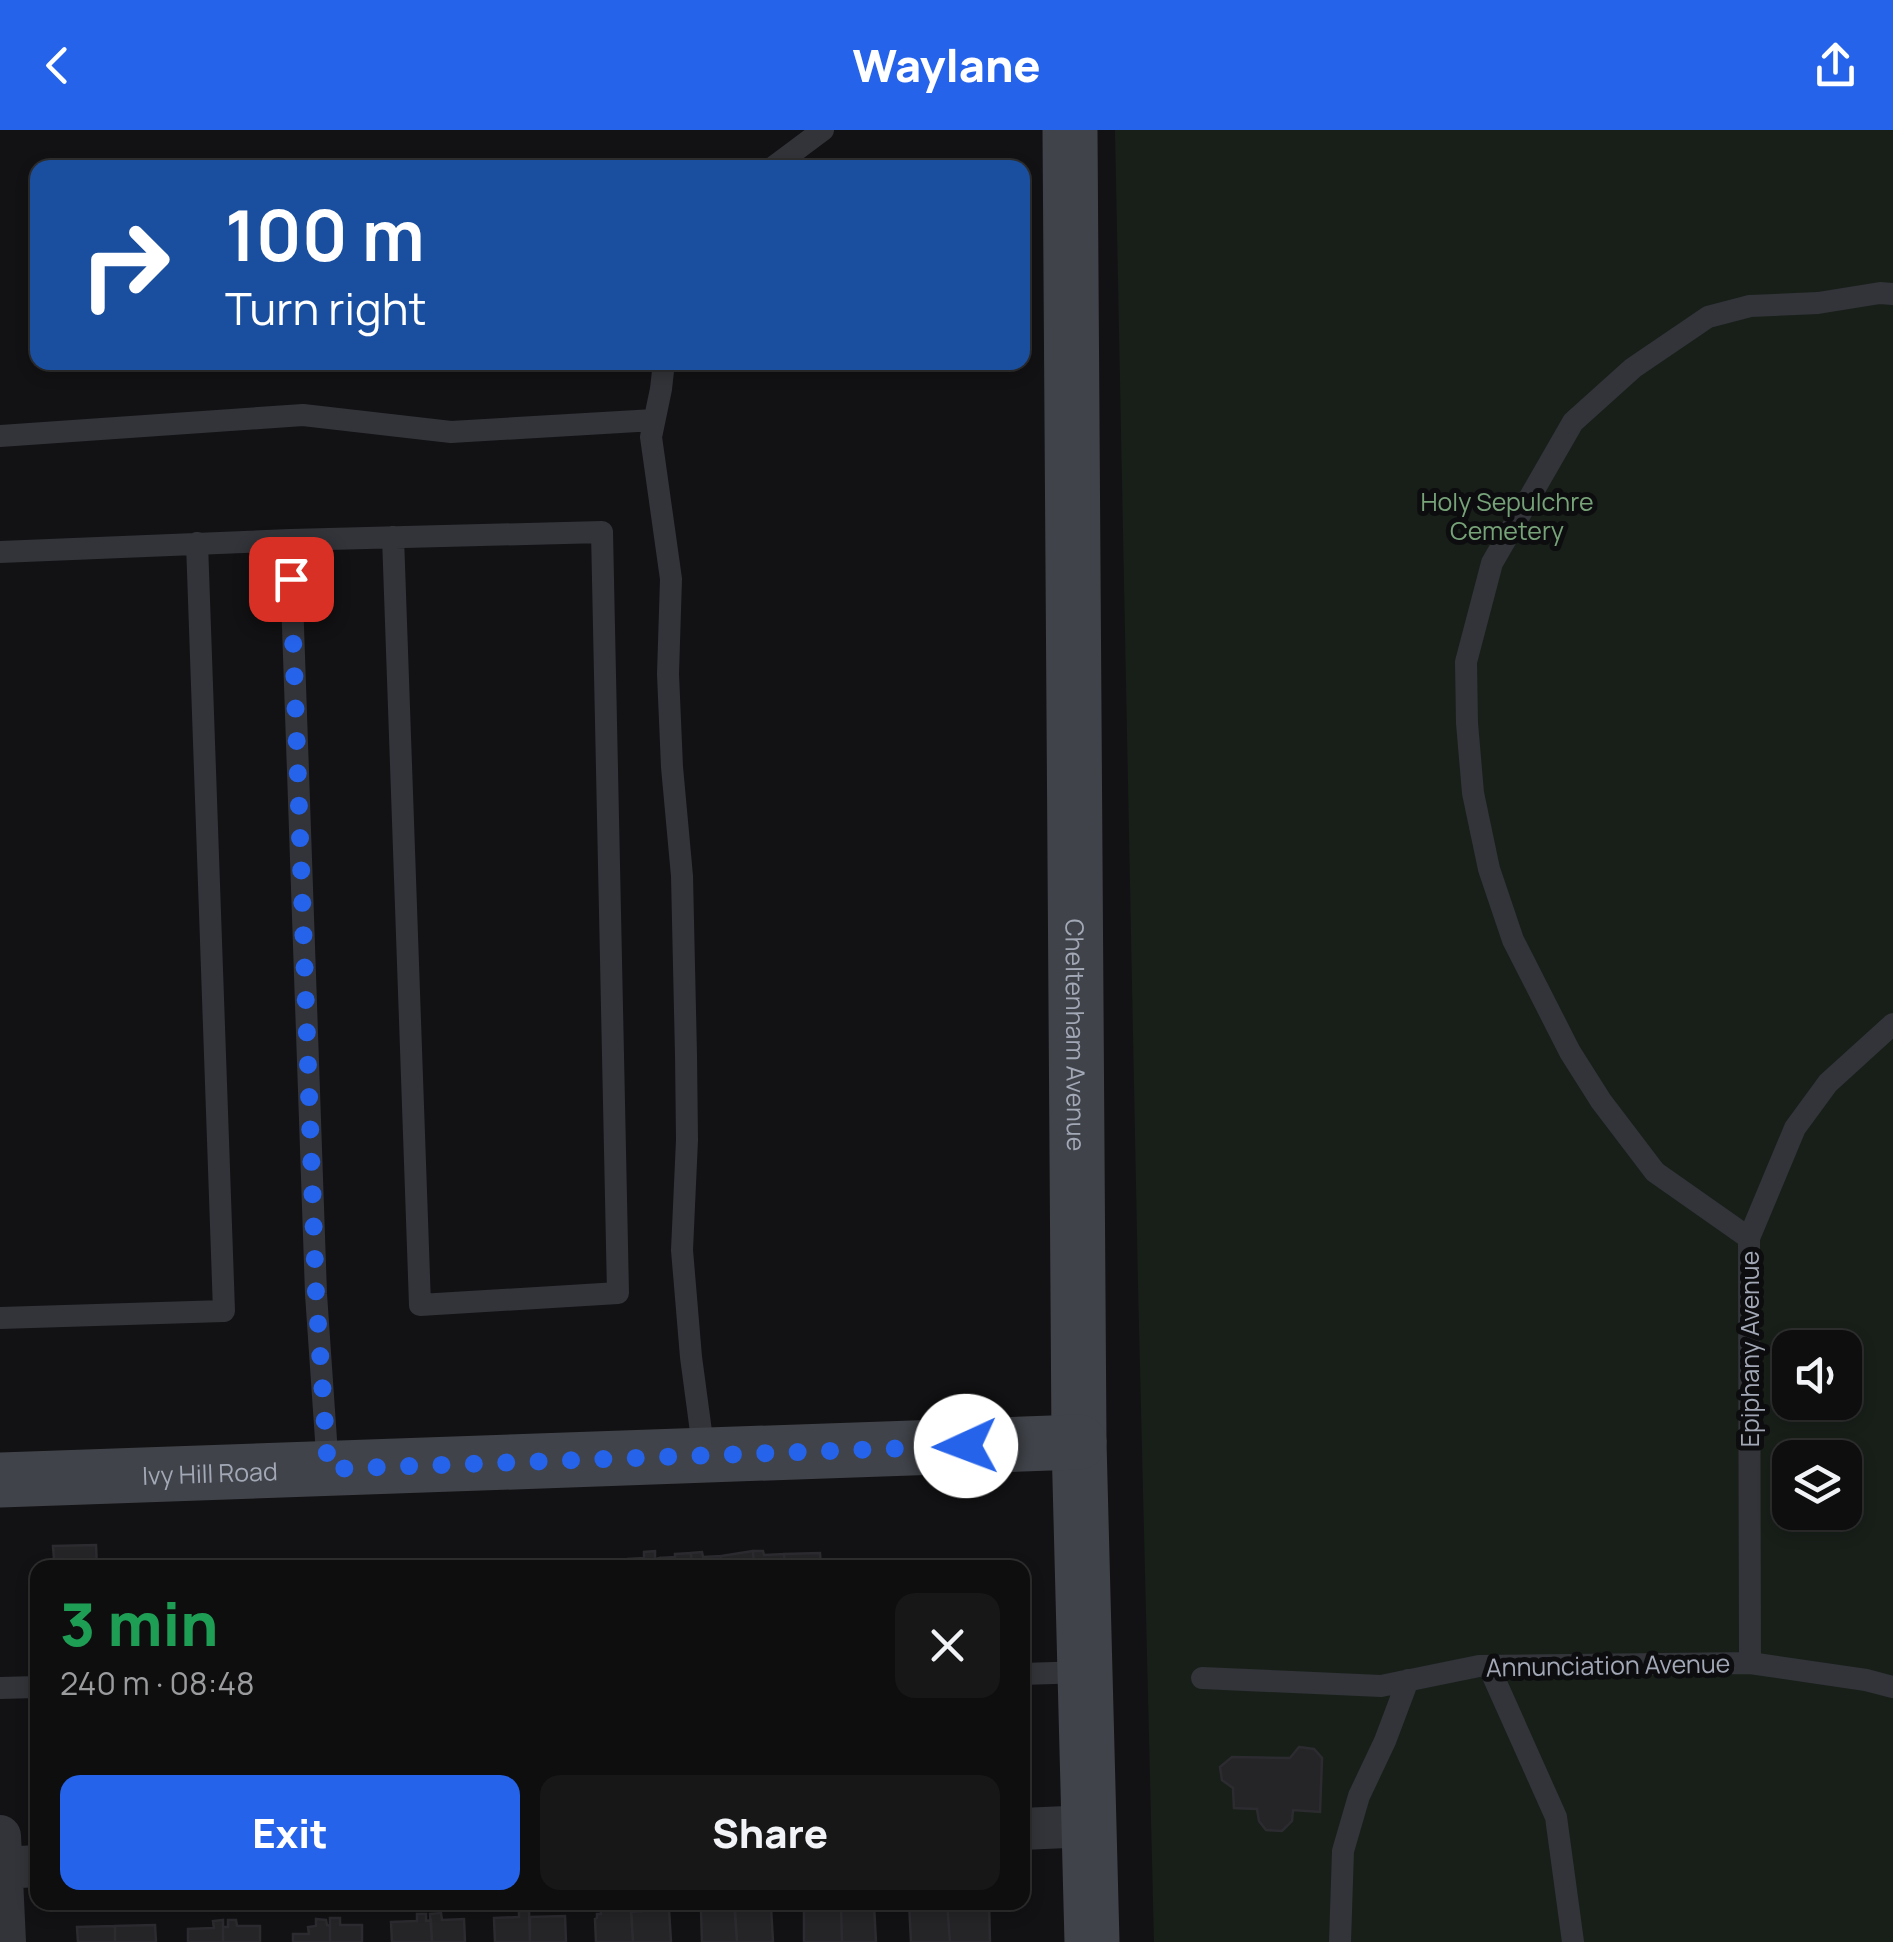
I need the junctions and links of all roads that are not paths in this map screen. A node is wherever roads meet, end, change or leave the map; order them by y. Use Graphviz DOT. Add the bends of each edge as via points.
graph roads {
  1 [pos="823,130"];
  2 [pos="1070,130"];
  3 [pos="783,160"];
  4 [pos="1893,294"];
  5 [pos="663,370"];
  6 [pos="654,420"];
  7 [pos="0,436"];
  8 [pos="394,537"];
  9 [pos="290,540"];
  10 [pos="197,543"];
  11 [pos="0,552"];
  12 [pos="1893,1024"];
  13 [pos="1749,1238"];
  14 [pos="0,1318"];
  15 [pos="1079,1442"];
  16 [pos="704,1454"];
  17 [pos="328,1469"];
  18 [pos="0,1480"];
  19 [pos="1750,1663"];
  20 [pos="1489,1666"];
  21 [pos="1085,1672"];
  22 [pos="1030,1674"];
  23 [pos="1202,1678"];
  24 [pos="1408,1680"];
  25 [pos="1893,1687"];
  26 [pos="0,1688"];
  27 [pos="30,1688"];
  28 [pos="1089,1826"];
  29 [pos="1030,1829"];
  30 [pos="13,1857"];
  31 [pos="5,1942"];
  32 [pos="1092,1942"];
  33 [pos="1340,1942"];
  34 [pos="1573,1942"];
  1 -- 3 [label="lane"];
  2 -- 15 [label="main road, Cheltenham Avenue"];
  4 -- 13 [label="lane" via="1750,306 1708,318 1633,368 1573,422 1492,562 1466,662 1472,793 1513,940 1570,1052 1656,1172"];
  5 -- 6 [label="lane"];
  6 -- 7 [label="lane" via="451,432 303,414"];
  6 -- 16 [label="lane" via="671,580 670,730 682,876 682,1250"];
  8 -- 8 [label="lane" via="602,532 618,1293 420,1305"];
  8 -- 9 [label="lane"];
  9 -- 10 [label="lane"];
  9 -- 17 [label="lane"];
  10 -- 11 [label="lane"];
  10 -- 14 [label="lane" via="224,1310"];
  12 -- 13 [label="lane, Epiphany Avenue" via="1828,1083 1795,1128"];
  13 -- 19 [label="lane, Epiphany Avenue"];
  15 -- 16 [label="main road, Ivy Hill Road"];
  15 -- 21 [label="main road, Cheltenham Avenue"];
  16 -- 17 [label="main road, Ivy Hill Road"];
  17 -- 18 [label="main road, Ivy Hill Road"];
  19 -- 20 [label="lane, Annunciation Avenue"];
  19 -- 25 [label="lane, Annunciation Avenue"];
  20 -- 24 [label="lane, Annunciation Avenue"];
  20 -- 34 [label="lane" via="1556,1817"];
  21 -- 22 [label="lane"];
  21 -- 28 [label="main road, Cheltenham Avenue"];
  23 -- 24 [label="lane, Annunciation Avenue" via="1381,1686"];
  24 -- 33 [label="lane" via="1359,1796 1344,1851"];
  26 -- 27 [label="lane"];
  28 -- 29 [label="street"];
  28 -- 32 [label="main road, Cheltenham Avenue"];
  30 -- 31 [label="street"];
}
